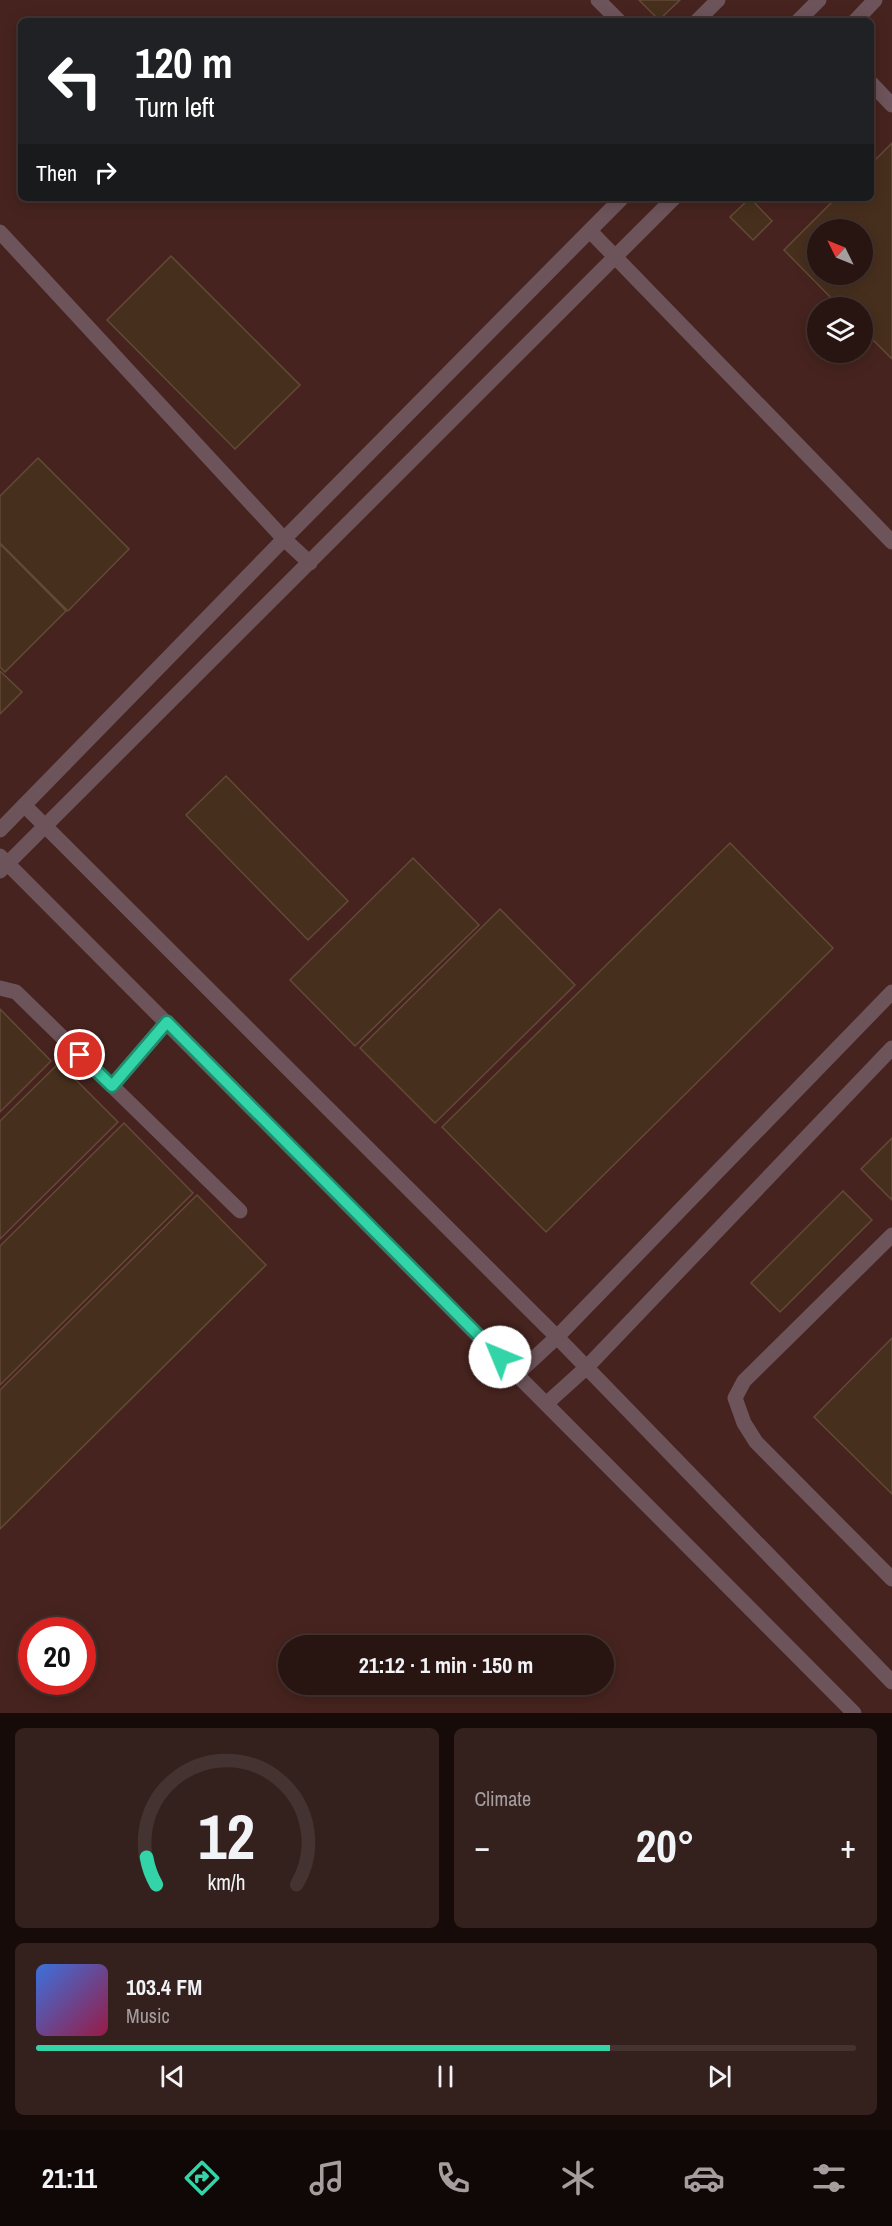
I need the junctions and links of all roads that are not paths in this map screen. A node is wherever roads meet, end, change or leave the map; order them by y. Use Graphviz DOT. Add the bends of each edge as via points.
graph roads {
  1 [pos="598,0"];
  2 [pos="718,0"];
  3 [pos="819,0"];
  4 [pos="875,0"];
  5 [pos="616,18"];
  6 [pos="700,18"];
  7 [pos="801,18"];
  8 [pos="858,18"];
  9 [pos="874,86"];
  10 [pos="892,105"];
  11 [pos="619,201"];
  12 [pos="671,201"];
  13 [pos="590,231"];
  14 [pos="0,232"];
  15 [pos="616,255"];
  16 [pos="284,539"];
  17 [pos="892,542"];
  18 [pos="310,563"];
  19 [pos="24,805"];
  20 [pos="45,827"];
  21 [pos="0,830"];
  22 [pos="3,863"];
  23 [pos="0,987"];
  24 [pos="892,992"];
  25 [pos="167,1022"];
  26 [pos="892,1048"];
  27 [pos="112,1086"];
  28 [pos="240,1211"];
  29 [pos="892,1236"];
  30 [pos="558,1337"];
  31 [pos="587,1367"];
  32 [pos="517,1374"];
  33 [pos="546,1404"];
  34 [pos="892,1578"];
  35 [pos="892,1682"];
  36 [pos="854,1713"];
  1 -- 5 [label="lane"];
  2 -- 6 [label="lane"];
  3 -- 7 [label="lane"];
  4 -- 8 [label="lane"];
  9 -- 10 [label="lane"];
  11 -- 13 [label="lane"];
  12 -- 15 [label="lane"];
  13 -- 15 [label="lane"];
  13 -- 16 [label="lane"];
  14 -- 16 [label="lane"];
  15 -- 17 [label="lane"];
  15 -- 18 [label="lane"];
  16 -- 18 [label="lane"];
  16 -- 19 [label="lane"];
  18 -- 20 [label="lane"];
  19 -- 20 [label="lane"];
  19 -- 21 [label="lane"];
  20 -- 22 [label="lane"];
  20 -- 30 [label="lane"];
  22 -- 25 [label="lane"];
  23 -- 27 [label="lane" via="16,992"];
  24 -- 30 [label="lane"];
  25 -- 27 [label="lane"];
  25 -- 32 [label="lane"];
  26 -- 31 [label="lane"];
  27 -- 28 [label="lane"];
  29 -- 34 [label="lane" via="744,1381 735,1398 756,1442"];
  30 -- 31 [label="lane"];
  30 -- 32 [label="lane"];
  31 -- 33 [label="lane"];
  31 -- 35 [label="lane"];
  32 -- 33 [label="lane"];
  33 -- 36 [label="lane"];
}
